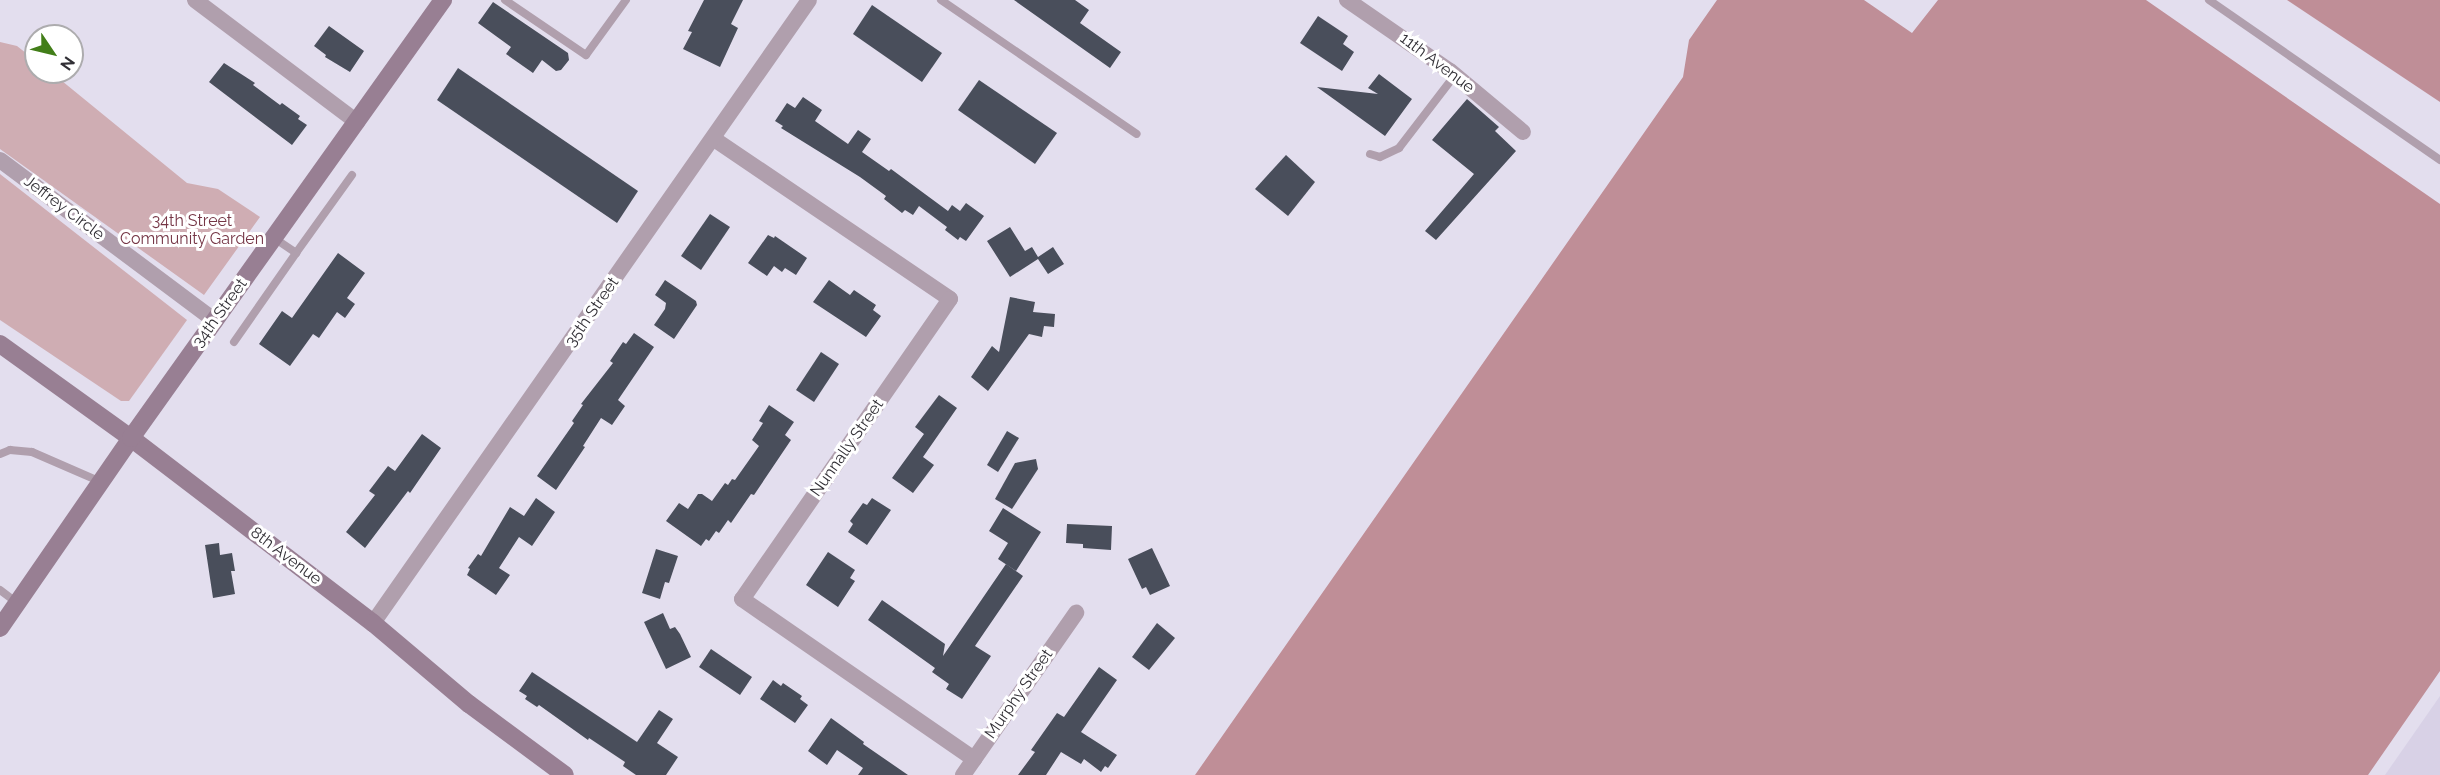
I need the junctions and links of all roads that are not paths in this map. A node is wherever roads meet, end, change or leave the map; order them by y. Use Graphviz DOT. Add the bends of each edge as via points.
graph roads {
  1 [pos="195,0"];
  2 [pos="443,0"];
  3 [pos="505,0"];
  4 [pos="626,0"];
  5 [pos="809,0"];
  6 [pos="941,0"];
  7 [pos="1347,0"];
  8 [pos="2209,0"];
  9 [pos="1455,75"];
  10 [pos="357,122"];
  11 [pos="1523,132"];
  12 [pos="1137,134"];
  13 [pos="714,139"];
  14 [pos="1370,154"];
  15 [pos="0,160"];
  16 [pos="2440,160"];
  17 [pos="352,175"];
  18 [pos="274,238"];
  19 [pos="296,253"];
  20 [pos="215,321"];
  21 [pos="234,342"];
  22 [pos="0,344"];
  23 [pos="131,438"];
  24 [pos="0,453"];
  25 [pos="101,482"];
  26 [pos="0,590"];
  27 [pos="17,603"];
  28 [pos="1076,613"];
  29 [pos="373,622"];
  30 [pos="0,628"];
  31 [pos="974,759"];
  32 [pos="565,775"];
  33 [pos="963,775"];
  1 -- 10 [label="street"];
  2 -- 10 [label="street, 34th Street"];
  3 -- 4 [label="lane" via="586,55"];
  5 -- 13 [label="street, 35th Street"];
  6 -- 12 [label="lane"];
  7 -- 9 [label="street, 11th Avenue"];
  8 -- 16 [label="lane"];
  9 -- 11 [label="street, 11th Avenue"];
  9 -- 14 [label="lane" via="1399,148 1380,157"];
  10 -- 18 [label="street, 34th Street"];
  13 -- 29 [label="street, 35th Street"];
  13 -- 31 [label="street, Nunnally Street" via="950,299 742,599"];
  15 -- 20 [label="street, Jeffrey Circle"];
  17 -- 19 [label="lane"];
  18 -- 19 [label="lane"];
  18 -- 20 [label="street, 34th Street"];
  19 -- 21 [label="lane"];
  20 -- 23 [label="street, 34th Street"];
  22 -- 23 [label="street, 8th Avenue"];
  23 -- 25 [label="street, 34th Street"];
  23 -- 29 [label="street, 8th Avenue"];
  24 -- 25 [label="lane" via="32,453"];
  25 -- 27 [label="street, 34th Street"];
  26 -- 27 [label="lane"];
  27 -- 30 [label="street, 34th Street"];
  28 -- 31 [label="street, Murphy Street"];
  29 -- 32 [label="street, 8th Avenue" via="469,704"];
  31 -- 33 [label="street, Murphy Street"];
}
